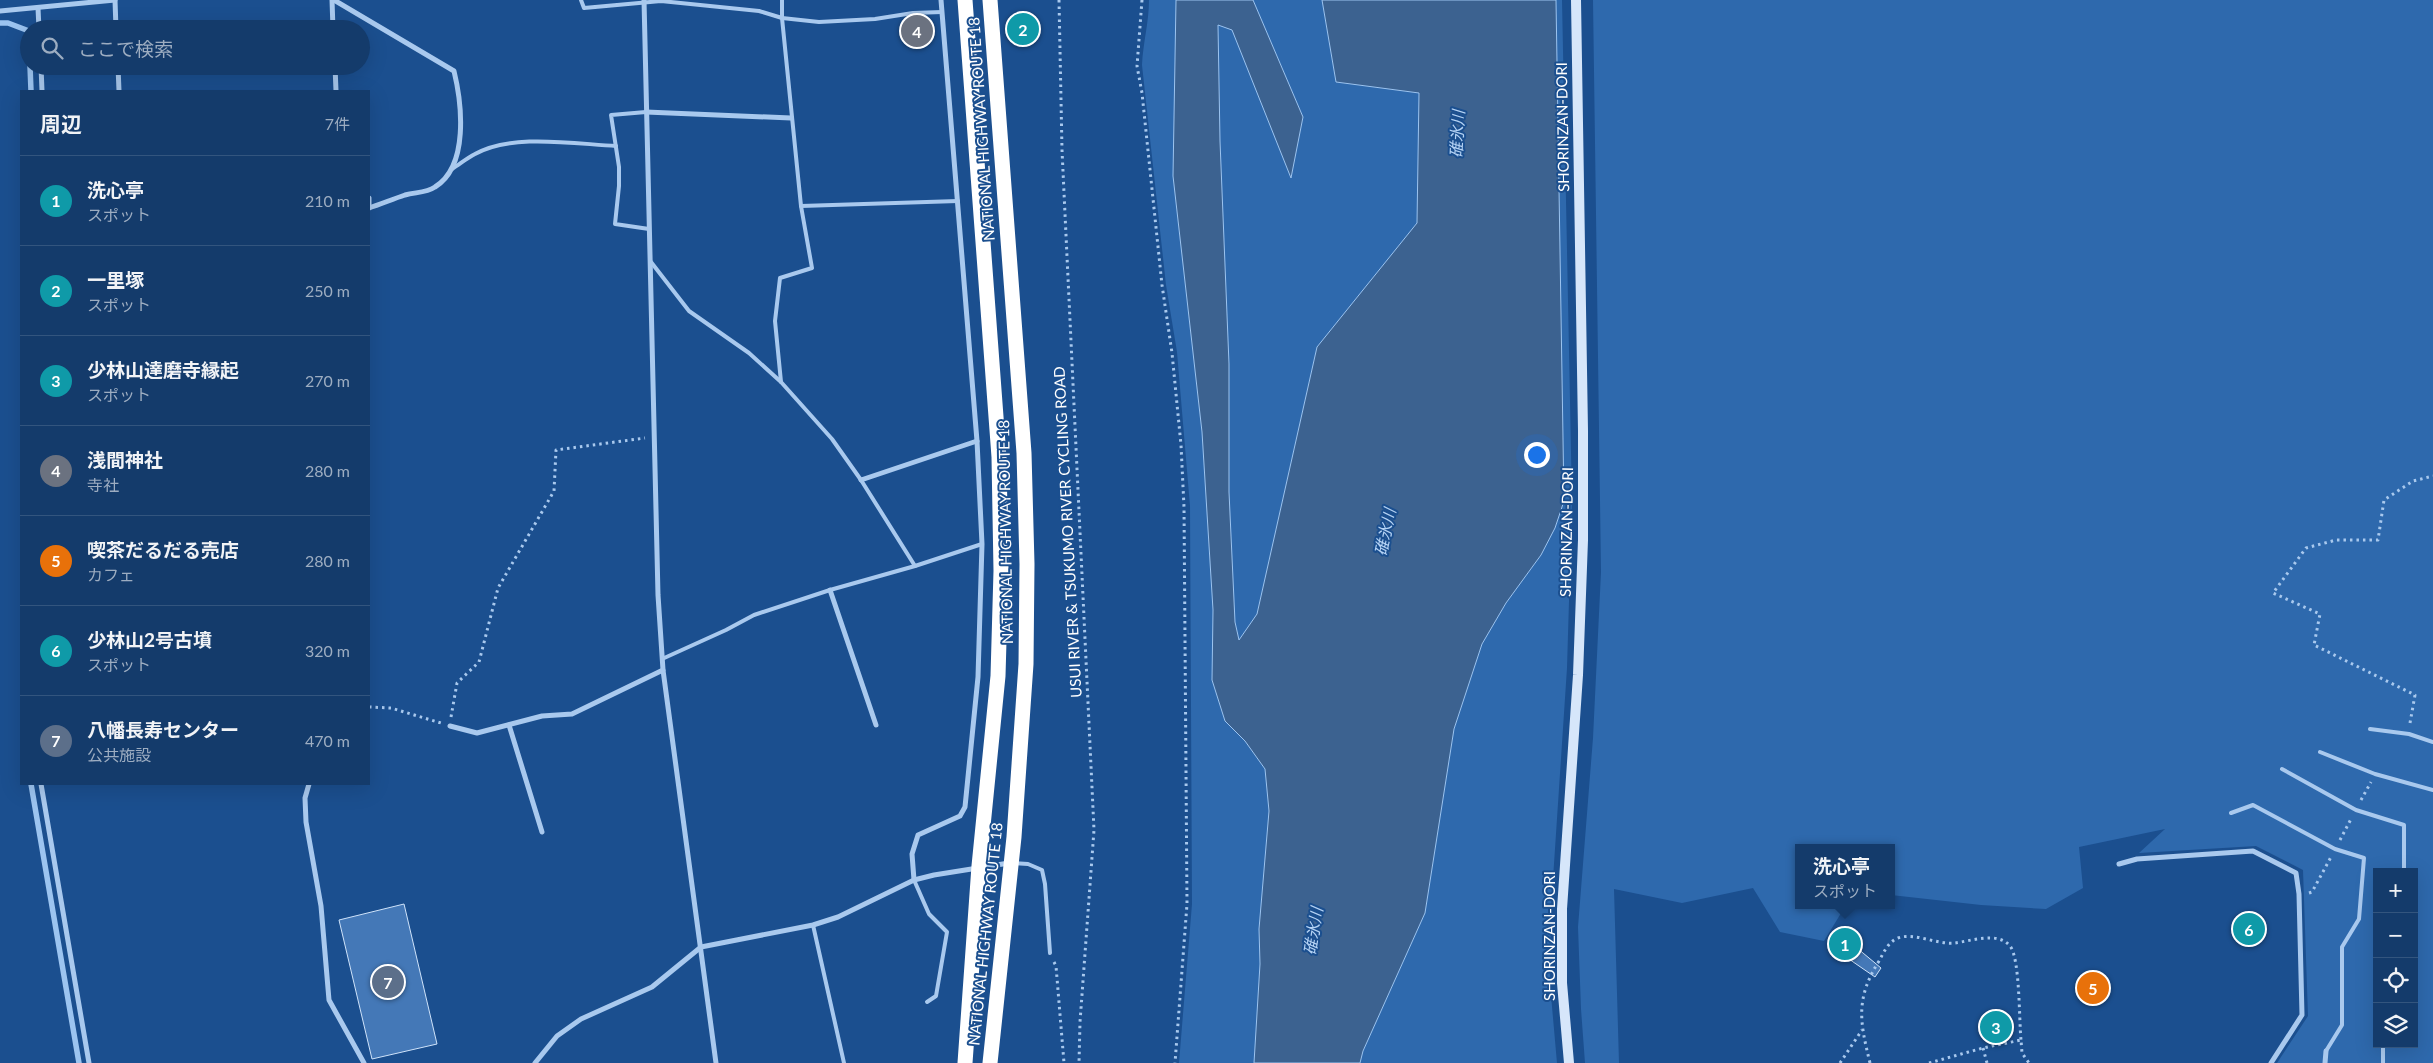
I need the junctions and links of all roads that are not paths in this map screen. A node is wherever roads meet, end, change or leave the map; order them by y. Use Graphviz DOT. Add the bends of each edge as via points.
graph roads {
  1 [pos="114,0"];
  2 [pos="333,0"];
  3 [pos="581,0"];
  4 [pos="782,0"];
  5 [pos="941,0"];
  6 [pos="965,0"];
  7 [pos="990,0"];
  8 [pos="1576,0"];
  9 [pos="644,1"];
  10 [pos="38,8"];
  11 [pos="0,11"];
  12 [pos="942,12"];
  13 [pos="782,18"];
  14 [pos="39,20"];
  15 [pos="115,20"];
  16 [pos="333,20"];
  17 [pos="367,20"];
  18 [pos="370,22"];
  19 [pos="41,75"];
  20 [pos="118,75"];
  21 [pos="335,75"];
  22 [pos="42,90"];
  23 [pos="119,90"];
  24 [pos="336,90"];
  25 [pos="646,112"];
  26 [pos="791,118"];
  27 [pos="616,146"];
  28 [pos="452,169"];
  29 [pos="958,201"];
  30 [pos="801,206"];
  31 [pos="370,208"];
  32 [pos="649,229"];
  33 [pos="649,260"];
  34 [pos="781,382"];
  35 [pos="977,442"];
  36 [pos="862,480"];
  37 [pos="982,544"];
  38 [pos="915,566"];
  39 [pos="830,590"];
  40 [pos="662,659"];
  41 [pos="664,670"];
  42 [pos="509,725"];
  43 [pos="450,726"];
  44 [pos="876,726"];
  45 [pos="2370,729"];
  46 [pos="2433,742"];
  47 [pos="2320,752"];
  48 [pos="2282,769"];
  49 [pos="41,785"];
  50 [pos="309,785"];
  51 [pos="2433,790"];
  52 [pos="2231,813"];
  53 [pos="542,832"];
  54 [pos="1012,863"];
  55 [pos="2119,864"];
  56 [pos="980,866"];
  57 [pos="2404,868"];
  58 [pos="914,880"];
  59 [pos="813,925"];
  60 [pos="701,947"];
  61 [pos="1050,954"];
  62 [pos="927,1002"];
  63 [pos="2383,1048"];
  64 [pos="2326,1051"];
  65 [pos="89,1063"];
  66 [pos="364,1063"];
  67 [pos="534,1063"];
  68 [pos="716,1063"];
  69 [pos="844,1063"];
  70 [pos="964,1063"];
  71 [pos="990,1063"];
  72 [pos="1569,1063"];
  73 [pos="2271,1063"];
  74 [pos="2325,1063"];
  75 [pos="2383,1063"];
  1 -- 10 [label="street"];
  1 -- 15 [label="street"];
  2 -- 16 [label="street"];
  2 -- 17 [label="street"];
  3 -- 9 [label="lane" via="584,8"];
  4 -- 13 [label="lane"];
  5 -- 12 [label="street"];
  6 -- 56 [label="highway, NATIONAL HIGHWAY ROUTE 18" via="999,457 1001,561 998,676"];
  7 -- 54 [label="highway, NATIONAL HIGHWAY ROUTE 18" via="1025,471 1026,664"];
  8 -- 72 [label="street, SHORINZAN-DORI" via="1583,540 1562,909 1562,983"];
  9 -- 13 [label="lane" via="759,11"];
  9 -- 25 [label="street"];
  10 -- 11 [label="street"];
  10 -- 14 [label="street"];
  12 -- 13 [label="lane" via="838,21"];
  12 -- 29 [label="street"];
  13 -- 26 [label="lane"];
  18 -- 28 [label="street" via="454,71 460,93 460,120 458,150"];
  19 -- 22 [label="street"];
  20 -- 23 [label="street"];
  21 -- 24 [label="street"];
  25 -- 26 [label="street"];
  25 -- 27 [label="lane" via="611,115"];
  25 -- 32 [label="street"];
  26 -- 30 [label="lane"];
  27 -- 28 [label="lane" via="510,143 476,153"];
  27 -- 32 [label="lane" via="619,186 615,224"];
  28 -- 31 [label="street" via="446,179 434,188"];
  29 -- 30 [label="lane"];
  29 -- 35 [label="street"];
  30 -- 34 [label="lane" via="812,268 780,278 775,321"];
  32 -- 33 [label="street"];
  33 -- 34 [label="lane" via="689,311 749,353"];
  33 -- 40 [label="street"];
  34 -- 36 [label="lane" via="832,438"];
  35 -- 36 [label="street"];
  35 -- 37 [label="street"];
  36 -- 38 [label="lane"];
  37 -- 38 [label="lane"];
  37 -- 58 [label="street" via="978,677 966,807 960,816 918,835 912,854"];
  38 -- 39 [label="lane"];
  39 -- 40 [label="lane" via="754,615"];
  39 -- 44 [label="street"];
  40 -- 41 [label="street"];
  41 -- 42 [label="street" via="572,714 542,716"];
  41 -- 60 [label="street"];
  42 -- 43 [label="street" via="477,732"];
  42 -- 53 [label="street"];
  45 -- 46 [label="lane" via="2409,734"];
  47 -- 51 [label="lane" via="2375,774"];
  48 -- 57 [label="lane" via="2356,810 2404,825"];
  49 -- 65 [label="street"];
  50 -- 66 [label="street" via="305,798 306,822 322,906 329,1000"];
  52 -- 64 [label="lane" via="2253,806 2335,849 2364,858 2359,919 2342,947 2342,1025"];
  54 -- 56 [label="street"];
  54 -- 61 [label="lane" via="1028,864 1042,870"];
  54 -- 71 [label="highway, NATIONAL HIGHWAY ROUTE 18"];
  55 -- 73 [label="street" via="2137,858 2254,851 2296,873 2300,894 2302,1015"];
  56 -- 58 [label="street"];
  56 -- 70 [label="highway, NATIONAL HIGHWAY ROUTE 18"];
  58 -- 59 [label="street" via="838,917"];
  58 -- 62 [label="lane" via="929,914 947,932 936,996"];
  59 -- 60 [label="street"];
  59 -- 69 [label="lane"];
  60 -- 67 [label="street" via="652,987 581,1019 565,1030"];
  60 -- 68 [label="street"];
  63 -- 75 [label="lane"];
  64 -- 74 [label="street"];
}
